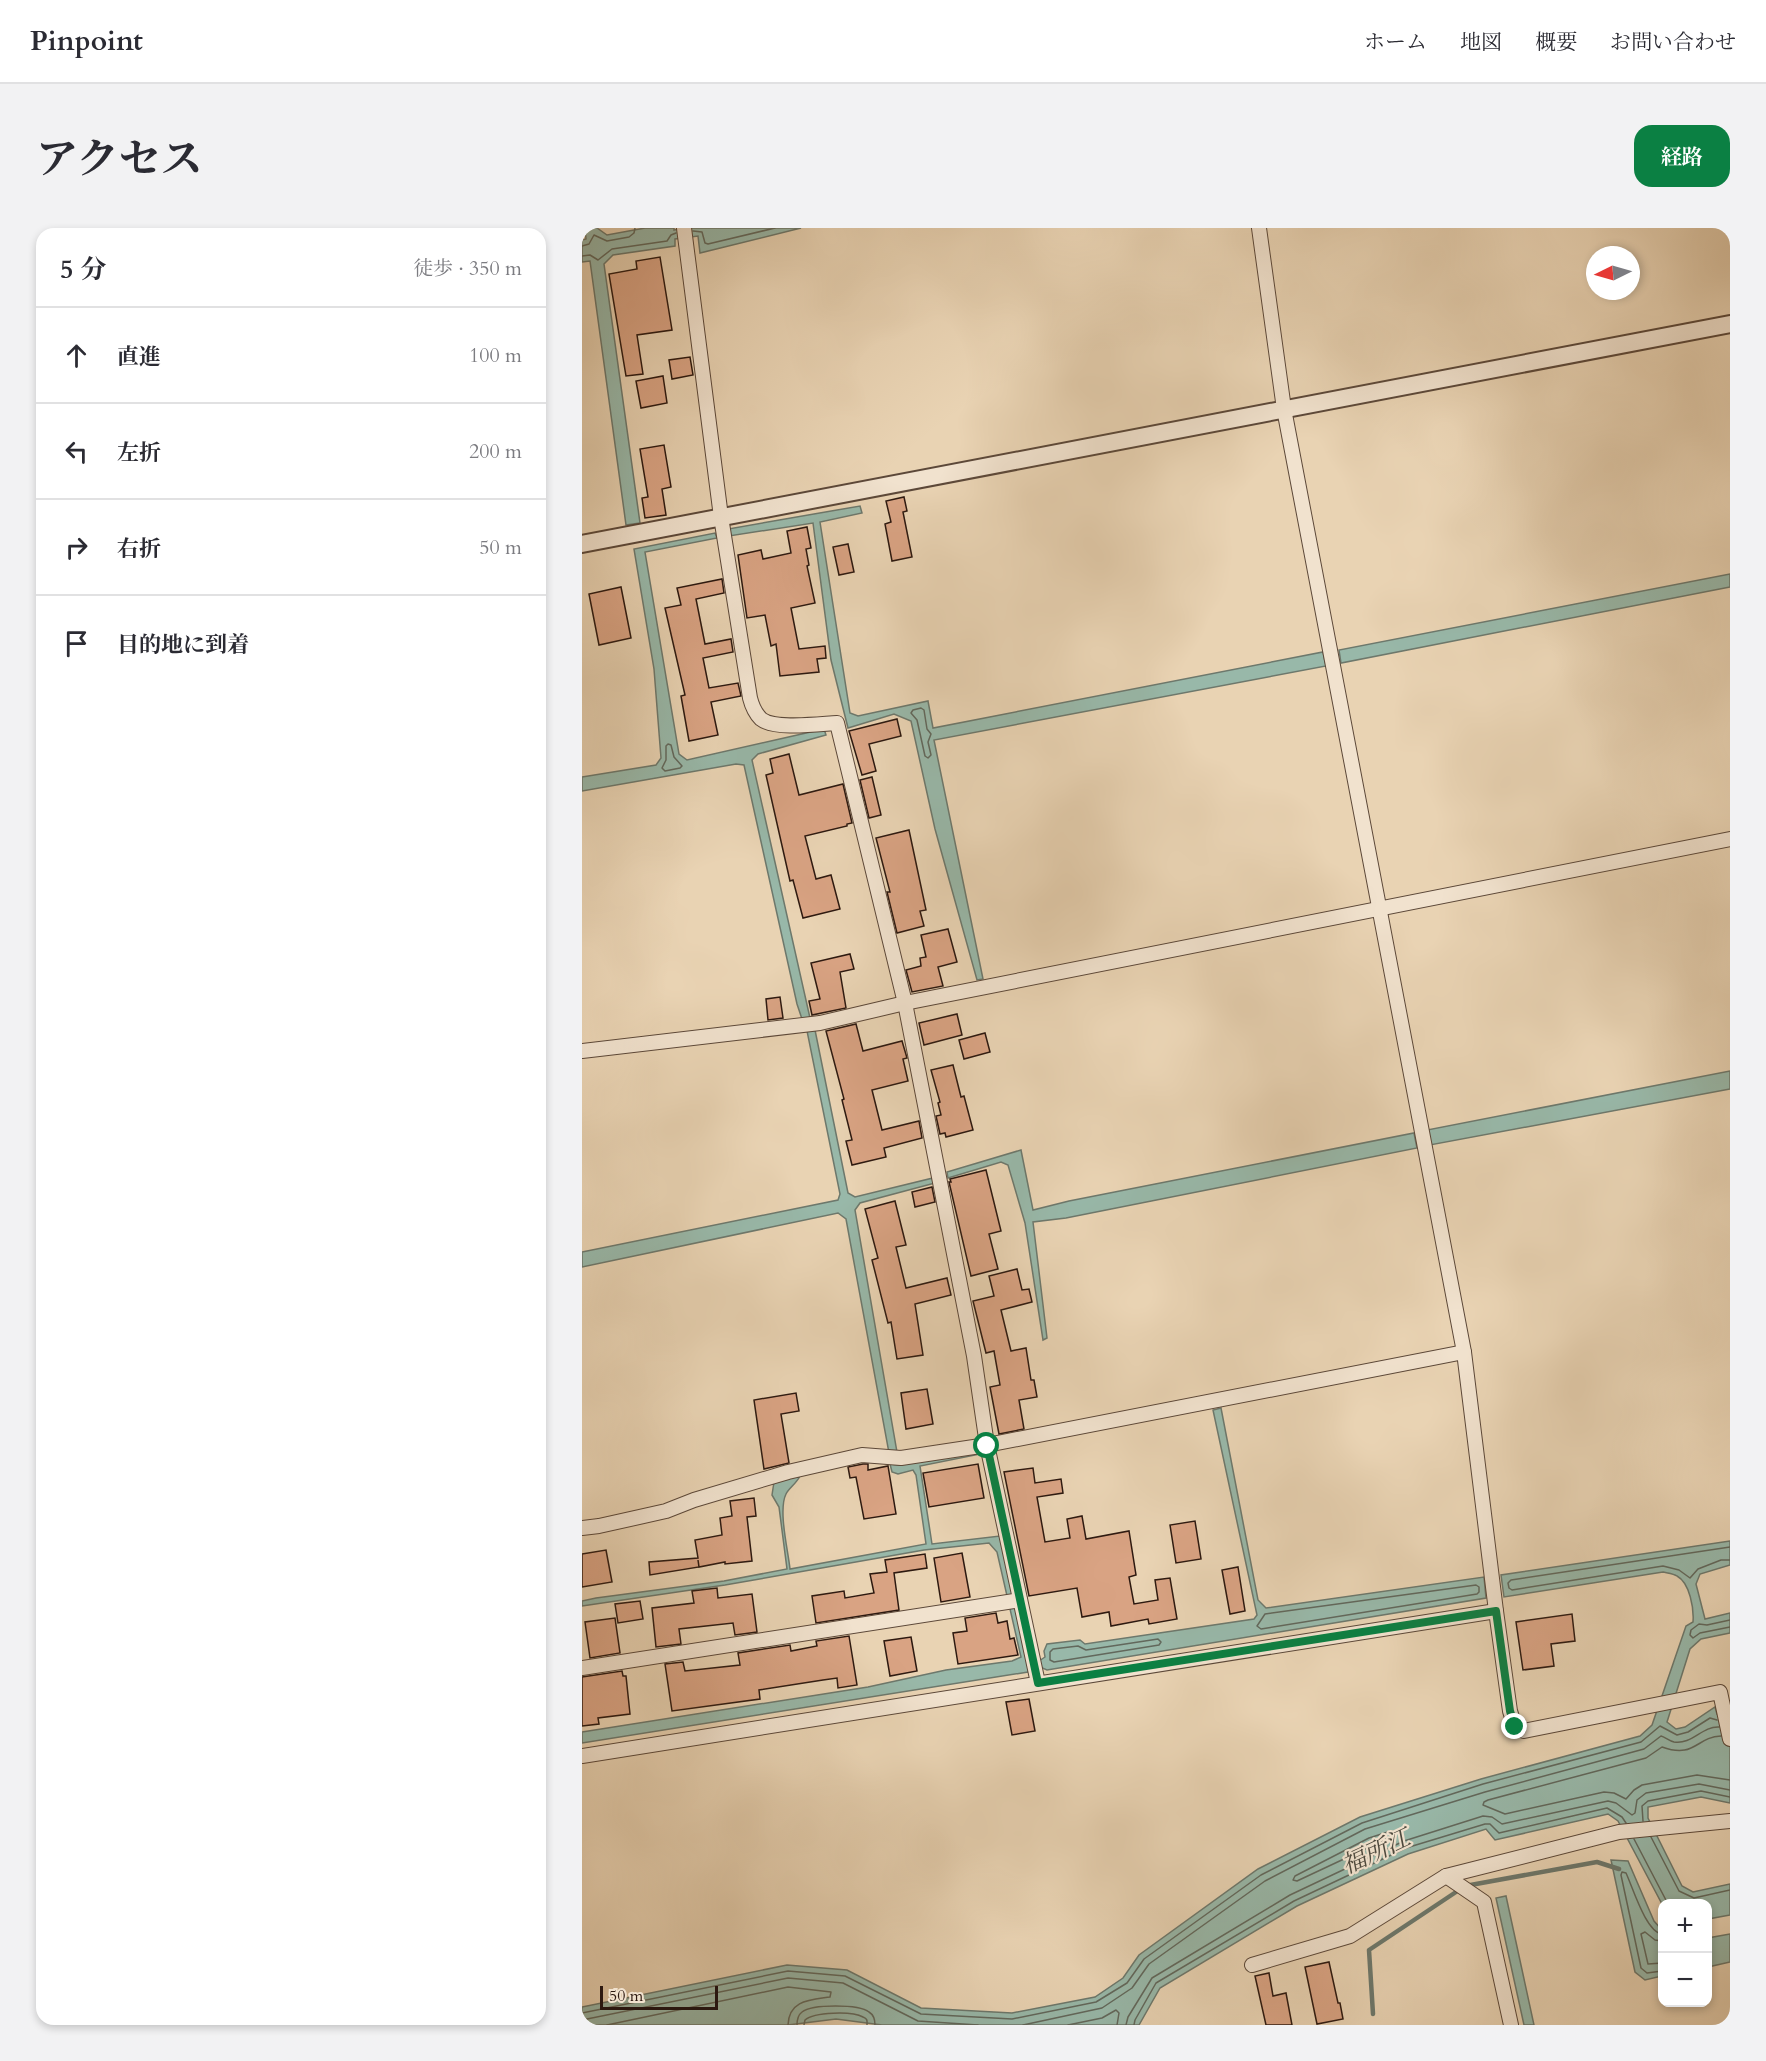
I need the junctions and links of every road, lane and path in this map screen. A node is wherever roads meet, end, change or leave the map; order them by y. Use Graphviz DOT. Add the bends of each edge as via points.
graph roads {
  1 [pos="1259,228"];
  2 [pos="685,235"];
  3 [pos="1730,324"];
  4 [pos="1284,409"];
  5 [pos="721,516"];
  6 [pos="582,544"];
  7 [pos="1730,839"];
  8 [pos="1378,908"];
  9 [pos="905,1003"];
  10 [pos="582,1051"];
  11 [pos="1464,1352"];
  12 [pos="987,1446"];
  13 [pos="582,1528"];
  14 [pos="1020,1600"];
  15 [pos="1496,1611"];
  16 [pos="582,1668"];
  17 [pos="1038,1683"];
  18 [pos="1725,1691"];
  19 [pos="1730,1739"];
  20 [pos="582,1756"];
  21 [pos="1730,1821"];
  22 [pos="1446,1876"];
  23 [pos="1252,1965"];
  24 [pos="1511,2025"];
  1 -- 4 [label="street"];
  2 -- 5 [label="street"];
  3 -- 4 [label="street"];
  4 -- 5 [label="street"];
  4 -- 8 [label="street"];
  5 -- 6 [label="street"];
  5 -- 9 [label="street" via="754,710 763,720 778,725 837,723"];
  7 -- 8 [label="street"];
  8 -- 9 [label="street"];
  8 -- 11 [label="street"];
  9 -- 10 [label="street" via="820,1023"];
  9 -- 12 [label="street" via="975,1356"];
  11 -- 12 [label="street"];
  11 -- 15 [label="street"];
  12 -- 13 [label="street" via="901,1458 862,1455 788,1472 666,1511"];
  12 -- 14 [label="street"];
  14 -- 16 [label="street"];
  14 -- 17 [label="street"];
  15 -- 17 [label="street"];
  15 -- 18 [label="street" via="1510,1711 1515,1727 1524,1731"];
  17 -- 20 [label="street"];
  18 -- 19 [label="street"];
  21 -- 22 [label="street" via="1619,1832"];
  22 -- 23 [label="street" via="1350,1936"];
  22 -- 24 [label="street" via="1484,1902"];
}
